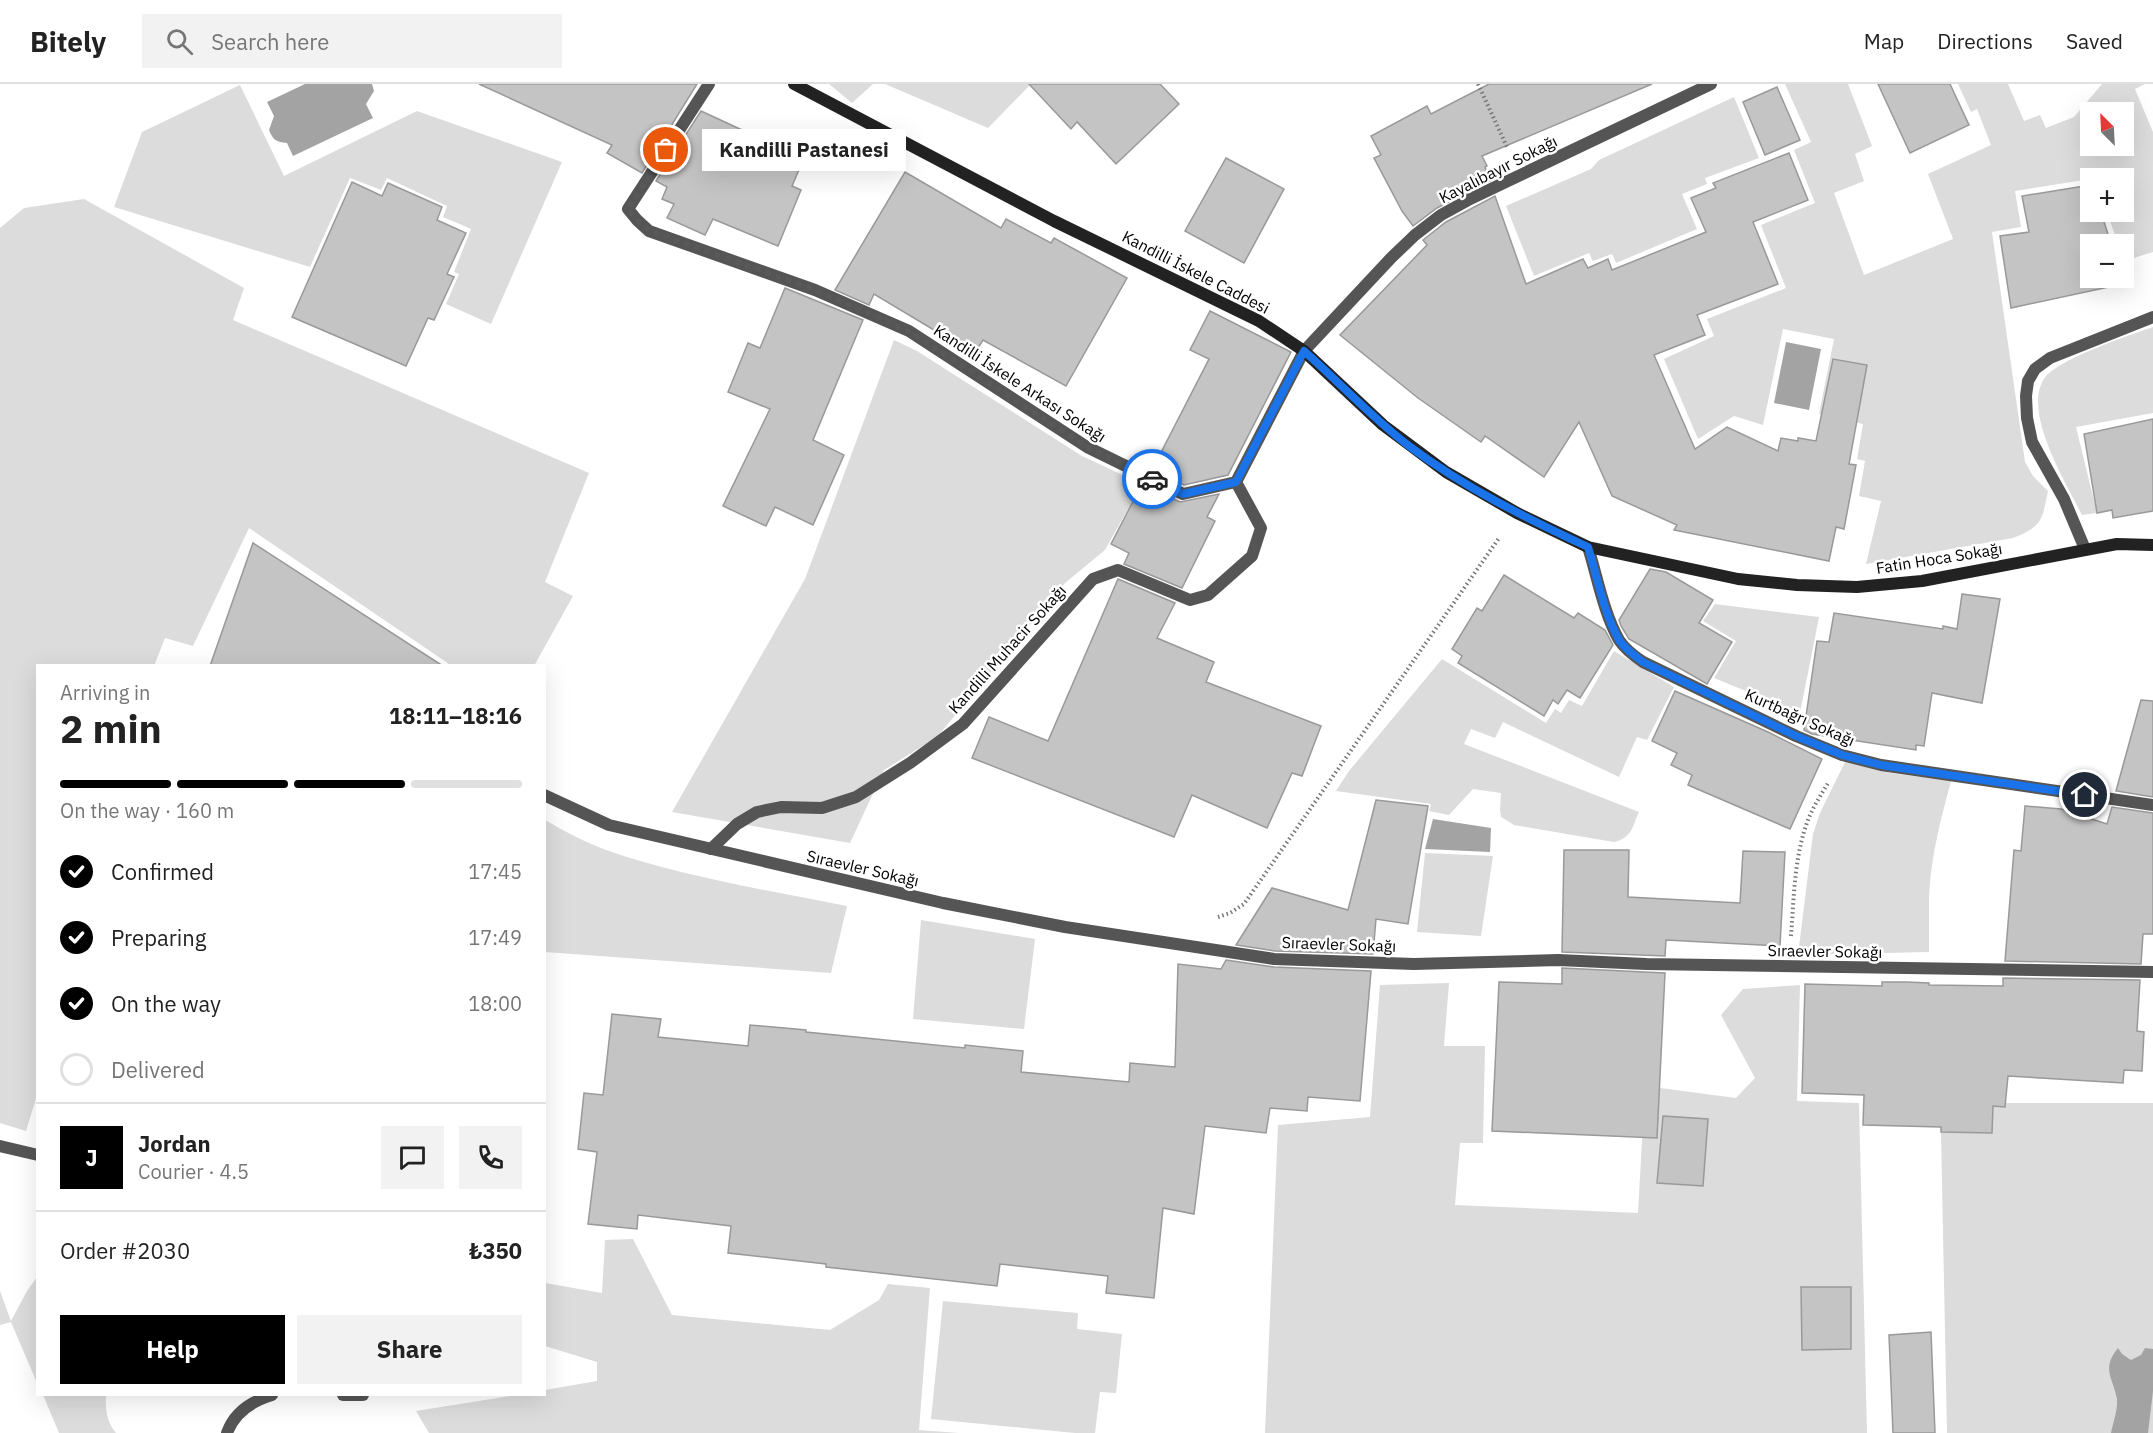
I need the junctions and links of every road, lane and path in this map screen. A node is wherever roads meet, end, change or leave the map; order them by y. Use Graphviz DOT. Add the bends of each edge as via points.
graph roads {
  1 [pos="709,84"];
  2 [pos="794,84"];
  3 [pos="1478,84"];
  4 [pos="1711,84"];
  5 [pos="1519,175"];
  6 [pos="2153,317"];
  7 [pos="1304,351"];
  8 [pos="1236,482"];
  9 [pos="1517,513"];
  10 [pos="2153,545"];
  11 [pos="1588,547"];
  12 [pos="2085,549"];
  13 [pos="1842,755"];
  14 [pos="546,796"];
  15 [pos="2153,805"];
  16 [pos="711,849"];
  17 [pos="1169,944"];
  18 [pos="1788,966"];
  19 [pos="2153,972"];
  20 [pos="0,1146"];
  21 [pos="36,1155"];
  22 [pos="269,1396"];
  23 [pos="227,1433"];
  1 -- 8 [label="street, Kandilli İskele Arkası Sokağı" via="628,209 650,231 815,290 909,331 1087,447 1183,494"];
  2 -- 7 [label="street, Kandilli İskele Caddesi" via="1054,221 1238,309"];
  3 -- 5 [label="path"];
  4 -- 5 [label="street, Kayalıbayır Sokağı"];
  5 -- 7 [label="street, Kayalıbayır Sokağı" via="1441,215 1415,235"];
  6 -- 12 [label="street" via="2050,358 2035,369 2028,381 2027,418 2032,442 2064,499"];
  7 -- 8 [label="street"];
  7 -- 9 [label="street, Kandilli İskele Caddesi" via="1409,446"];
  8 -- 16 [label="street, Kandilli Muhacir Sokağı" via="1261,528 1252,556 1208,595 1190,600 1118,570 1093,579 963,724 910,763 856,797 822,808 781,807 757,812"];
  9 -- 11 [label="street, Kandilli İskele Caddesi"];
  9 -- 17 [label="path" via="1244,904 1230,913 1192,923"];
  10 -- 12 [label="street, Fatin Hoca Sokağı" via="2117,544"];
  11 -- 12 [label="street, Fatin Hoca Sokağı" via="1738,579 1857,587 1922,581"];
  11 -- 13 [label="street, Kurtbağrı Sokağı" via="1609,616 1630,653"];
  13 -- 15 [label="street, Kurtbağrı Sokağı" via="1881,765"];
  13 -- 18 [label="path" via="1803,836"];
  14 -- 16 [label="street, Sıraevler Sokağı" via="609,825"];
  16 -- 17 [label="street, Sıraevler Sokağı" via="943,903"];
  17 -- 18 [label="street, Sıraevler Sokağı" via="1314,961 1414,964 1558,960"];
  18 -- 19 [label="street, Sıraevler Sokağı"];
  20 -- 21 [label="street"];
  22 -- 23 [label="street" via="243,1409"];
}
